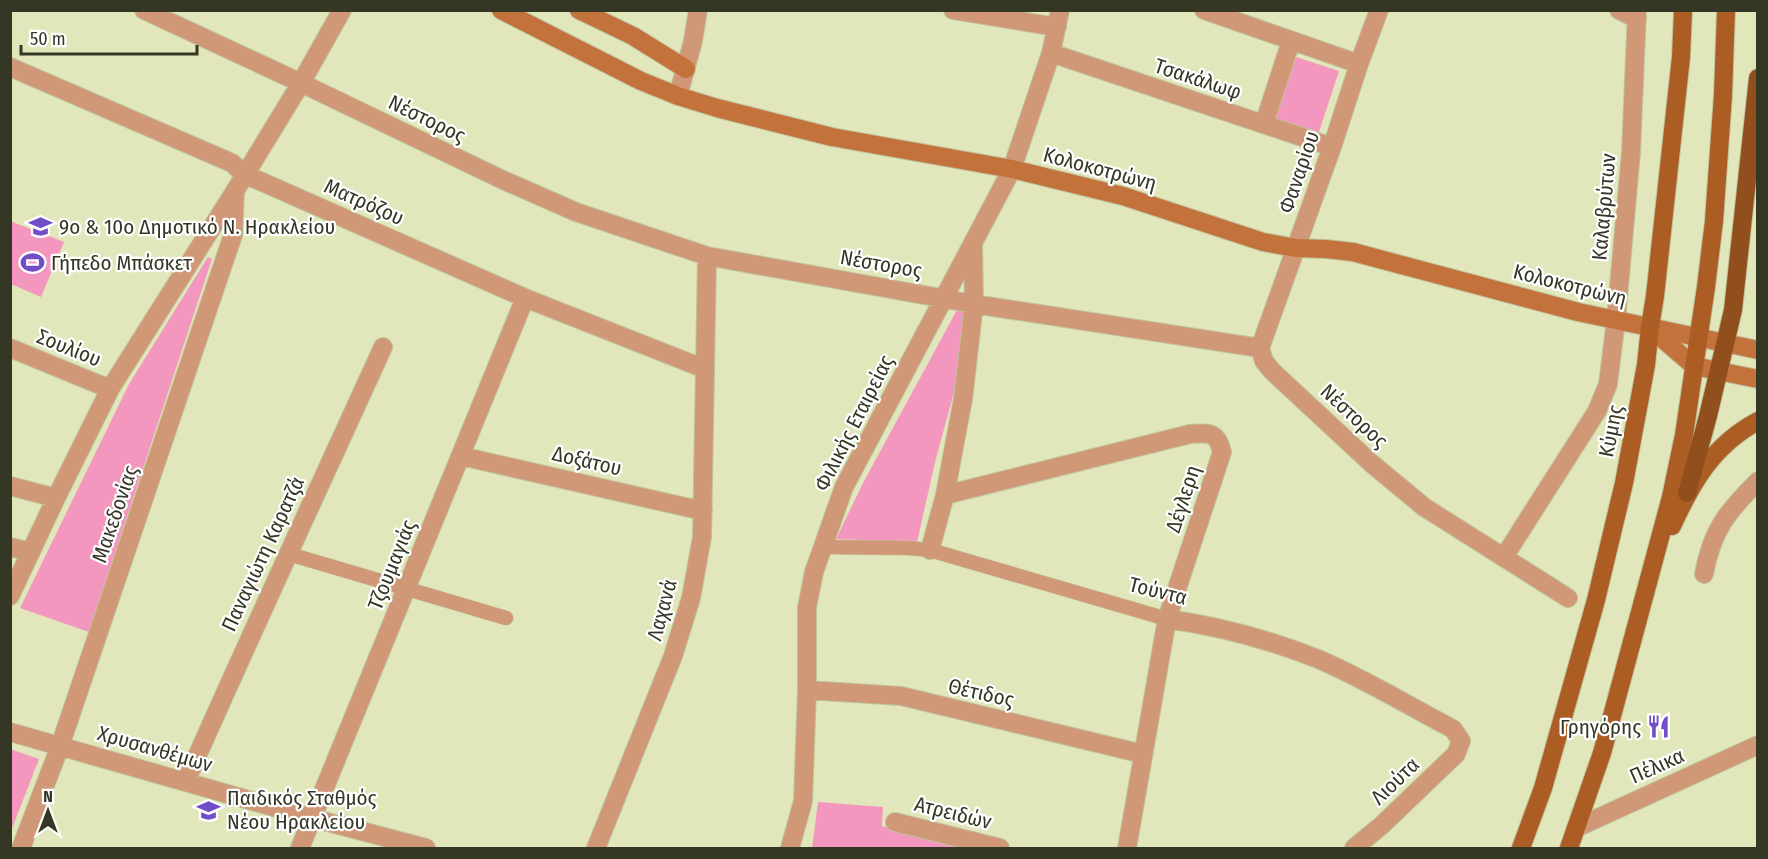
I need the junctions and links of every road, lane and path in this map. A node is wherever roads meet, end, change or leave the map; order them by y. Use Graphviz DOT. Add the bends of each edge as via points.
graph roads {
  1 [pos="144,10"];
  2 [pos="342,10"];
  3 [pos="501,10"];
  4 [pos="579,10"];
  5 [pos="698,10"];
  6 [pos="953,10"];
  7 [pos="1204,10"];
  8 [pos="1379,10"];
  9 [pos="1619,10"];
  10 [pos="1683,10"];
  11 [pos="1726,10"];
  12 [pos="1637,14"];
  13 [pos="1059,19"];
  14 [pos="1291,41"];
  15 [pos="1051,54"];
  16 [pos="1359,64"];
  17 [pos="10,67"];
  18 [pos="686,69"];
  19 [pos="1758,78"];
  20 [pos="301,83"];
  21 [pos="678,96"];
  22 [pos="1264,124"];
  23 [pos="1332,147"];
  24 [pos="1012,169"];
  25 [pos="244,174"];
  26 [pos="235,191"];
  27 [pos="973,243"];
  28 [pos="1296,248"];
  29 [pos="707,256"];
  30 [pos="525,298"];
  31 [pos="944,298"];
  32 [pos="974,304"];
  33 [pos="1616,321"];
  34 [pos="1650,327"];
  35 [pos="1699,338"];
  36 [pos="1726,343"];
  37 [pos="383,347"];
  38 [pos="10,348"];
  39 [pos="1260,348"];
  40 [pos="1758,350"];
  41 [pos="1694,366"];
  42 [pos="705,369"];
  43 [pos="1719,371"];
  44 [pos="1758,379"];
  45 [pos="110,389"];
  46 [pos="1758,421"];
  47 [pos="461,456"];
  48 [pos="1758,481"];
  49 [pos="10,486"];
  50 [pos="1687,493"];
  51 [pos="945,495"];
  52 [pos="56,498"];
  53 [pos="703,511"];
  54 [pos="10,547"];
  55 [pos="823,547"];
  56 [pos="930,550"];
  57 [pos="31,552"];
  58 [pos="289,554"];
  59 [pos="1504,557"];
  60 [pos="1653,567"];
  61 [pos="1704,574"];
  62 [pos="407,589"];
  63 [pos="10,596"];
  64 [pos="1568,598"];
  65 [pos="506,618"];
  66 [pos="1167,619"];
  67 [pos="807,690"];
  68 [pos="10,732"];
  69 [pos="1461,741"];
  70 [pos="60,746"];
  71 [pos="1758,746"];
  72 [pos="1143,754"];
  73 [pos="186,781"];
  74 [pos="312,818"];
  75 [pos="895,822"];
  76 [pos="1576,828"];
  77 [pos="21,849"];
  78 [pos="300,849"];
  79 [pos="426,849"];
  80 [pos="596,849"];
  81 [pos="790,849"];
  82 [pos="1000,849"];
  83 [pos="1127,849"];
  84 [pos="1354,849"];
  85 [pos="1521,849"];
  86 [pos="1569,849"];
  1 -- 20 [label="street, Νέστορος"];
  2 -- 20 [label="street, Μακεδονίας"];
  3 -- 21 [label="street, Κολοκοτρώνη"];
  4 -- 18 [label="street" via="633,36"];
  5 -- 18 [label="street"];
  6 -- 13 [label="street"];
  7 -- 14 [label="street"];
  8 -- 16 [label="street, Φαναρίου"];
  9 -- 12 [label="street"];
  10 -- 34 [label="main road, Κύμης"];
  11 -- 35 [label="main road" via="1713,221"];
  12 -- 33 [label="street, Καλαβρύτων" via="1631,152"];
  13 -- 15 [label="street, Φιλικής Εταιρείας"];
  14 -- 16 [label="street"];
  14 -- 22 [label="street"];
  15 -- 22 [label="street, Τσακάλωφ"];
  15 -- 24 [label="street, Φιλικής Εταιρείας"];
  16 -- 23 [label="street, Φαναρίου"];
  17 -- 25 [label="street, Ματρόζου" via="232,163"];
  18 -- 21 [label="street"];
  19 -- 36 [label="highway"];
  20 -- 25 [label="street, Μακεδονίας"];
  20 -- 29 [label="street, Νέστορος" via="576,212"];
  21 -- 24 [label="street, Κολοκοτρώνη" via="832,137"];
  22 -- 23 [label="street, Τσακάλωφ"];
  23 -- 28 [label="street, Φαναρίου"];
  24 -- 27 [label="street, Φιλικής Εταιρείας"];
  24 -- 28 [label="street, Κολοκοτρώνη" via="1122,196 1263,242"];
  25 -- 26 [label="street, Μακεδονίας"];
  25 -- 30 [label="street, Ματρόζου"];
  26 -- 45 [label="street, Μακεδονίας"];
  26 -- 70 [label="street, Μακεδονίας" via="233,235"];
  27 -- 31 [label="street, Φιλικής Εταιρείας"];
  27 -- 32 [label="street, Φιλικής Εταιρείας"];
  28 -- 33 [label="street, Κολοκοτρώνη" via="1353,252"];
  28 -- 39 [label="street, Φαναρίου"];
  29 -- 31 [label="street, Νέστορος"];
  29 -- 42 [label="street, Λαχανά"];
  30 -- 42 [label="street, Ματρόζου"];
  30 -- 47 [label="street, Τζουμαγιάς"];
  31 -- 32 [label="street, Νέστορος"];
  31 -- 55 [label="street, Φιλικής Εταιρείας" via="844,487"];
  32 -- 39 [label="street, Νέστορος"];
  32 -- 51 [label="street, Φιλικής Εταιρείας" via="963,399"];
  33 -- 34 [label="street, Κολοκοτρώνη"];
  33 -- 59 [label="street, Καλαβρύτων" via="1608,384 1597,411"];
  34 -- 35 [label="street, Κολοκοτρώνη"];
  34 -- 41 [label="street"];
  34 -- 85 [label="main road, Κύμης" via="1624,483 1596,600 1543,788"];
  35 -- 36 [label="street, Κολοκοτρώνη"];
  35 -- 41 [label="main road"];
  36 -- 40 [label="street, Κολοκοτρώνη"];
  36 -- 43 [label="highway"];
  37 -- 58 [label="street, Παναγιώτη Καρατζά"];
  38 -- 45 [label="street, Σουλίου"];
  39 -- 59 [label="street, Νέστορος" via="1272,371 1371,463 1424,507"];
  41 -- 43 [label="street"];
  41 -- 60 [label="main road" via="1684,435"];
  42 -- 53 [label="street, Λαχανά"];
  43 -- 44 [label="street"];
  43 -- 50 [label="highway"];
  45 -- 52 [label="street, Μακεδονίας"];
  46 -- 50 [label="main road" via="1724,445"];
  47 -- 53 [label="street, Δοξάτου"];
  47 -- 62 [label="street, Τζουμαγιάς"];
  48 -- 61 [label="street" via="1718,527"];
  49 -- 52 [label="street"];
  50 -- 60 [label="main road"];
  51 -- 56 [label="street, Φιλικής Εταιρείας"];
  51 -- 66 [label="street, Δέγλερη" via="1190,434 1213,435 1222,452"];
  52 -- 57 [label="street, Μακεδονίας"];
  53 -- 80 [label="street, Λαχανά" via="691,598 674,656"];
  54 -- 57 [label="street"];
  55 -- 56 [label="lane, Τούντα"];
  55 -- 67 [label="street, Φιλικής Εταιρείας" via="807,607"];
  56 -- 66 [label="lane, Τούντα"];
  57 -- 63 [label="street, Μακεδονίας"];
  58 -- 62 [label="lane"];
  58 -- 73 [label="street, Παναγιώτη Καρατζά"];
  59 -- 64 [label="street, Νέστορος"];
  60 -- 76 [label="main road" via="1602,753"];
  62 -- 65 [label="lane"];
  62 -- 74 [label="street, Τζουμαγιάς"];
  66 -- 69 [label="street, Τούντα" via="1203,624 1318,659 1453,729"];
  66 -- 72 [label="street, Δέγλερη"];
  67 -- 72 [label="street, Θέτιδος" via="901,696"];
  67 -- 81 [label="street, Φιλικής Εταιρείας" via="803,801"];
  68 -- 70 [label="street, Χρυσανθέμων"];
  69 -- 84 [label="street, Λιούτα" via="1456,754"];
  70 -- 73 [label="street, Χρυσανθέμων"];
  70 -- 77 [label="street, Μακεδονίας"];
  71 -- 76 [label="street, Πέλικα"];
  72 -- 83 [label="street, Δέγλερη"];
  73 -- 74 [label="street, Χρυσανθέμων"];
  74 -- 78 [label="street, Τζουμαγιάς"];
  74 -- 79 [label="street, Χρυσανθέμων"];
  75 -- 82 [label="street, Ατρειδών"];
  76 -- 86 [label="main road"];
}
